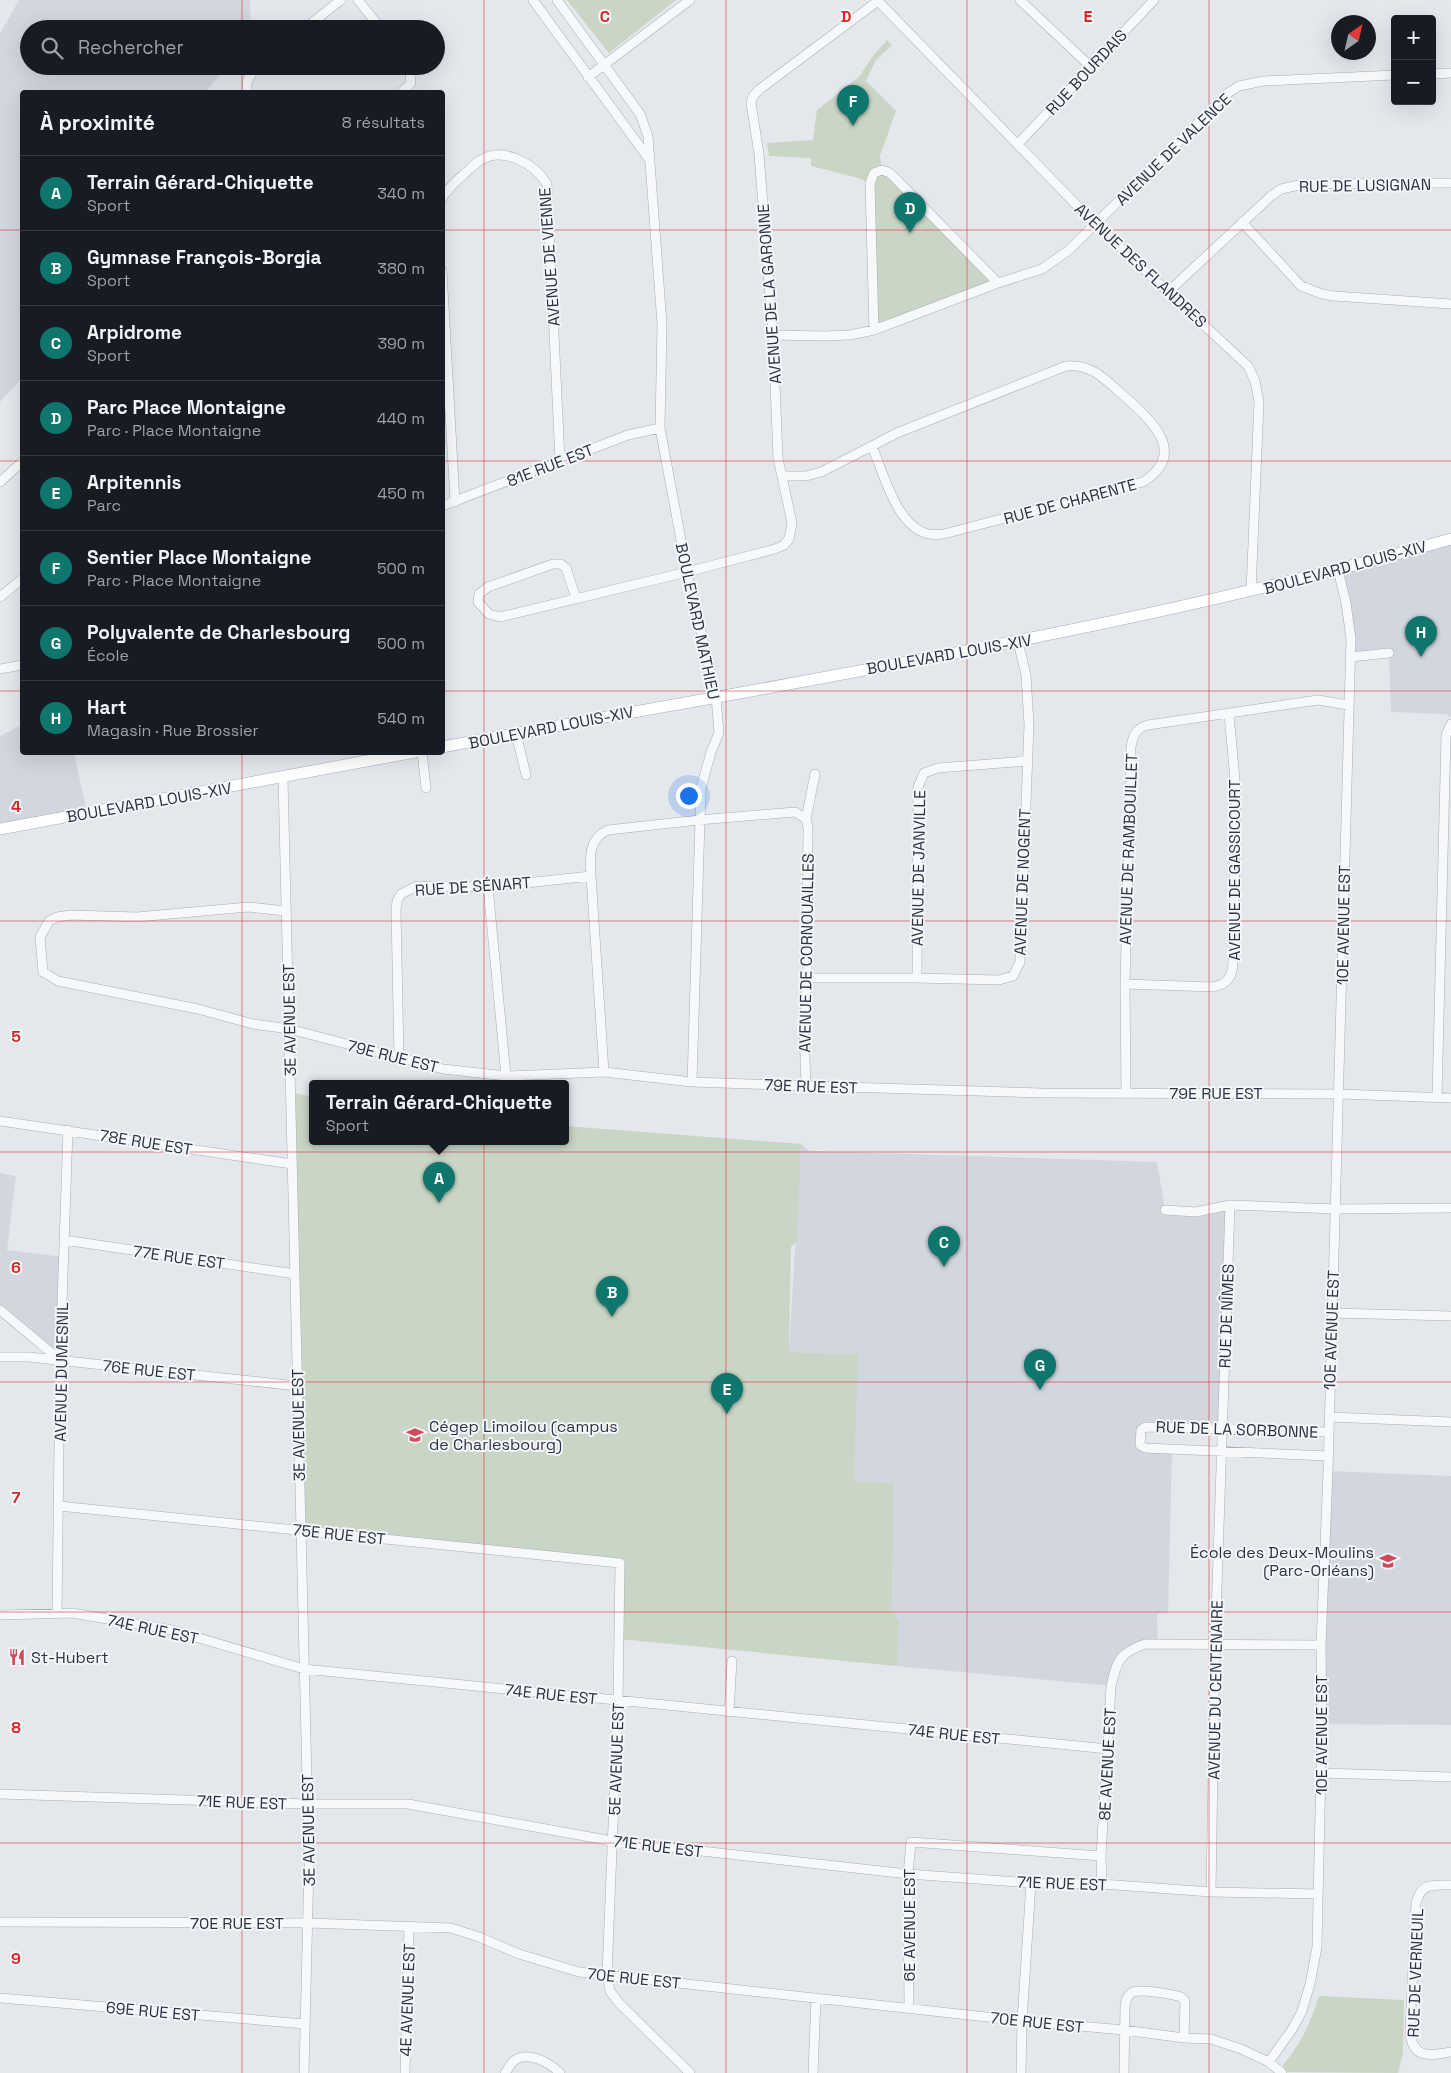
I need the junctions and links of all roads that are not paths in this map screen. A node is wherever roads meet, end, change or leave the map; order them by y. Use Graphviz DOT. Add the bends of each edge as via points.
graph roads {
  1 [pos="341,0"];
  2 [pos="358,0"];
  3 [pos="533,0"];
  4 [pos="557,0"];
  5 [pos="690,0"];
  6 [pos="877,0"];
  7 [pos="1020,0"];
  8 [pos="1154,0"];
  9 [pos="315,20"];
  10 [pos="374,20"];
  11 [pos="605,64"];
  12 [pos="1090,66"];
  13 [pos="1451,73"];
  14 [pos="1436,74"];
  15 [pos="251,75"];
  16 [pos="410,75"];
  17 [pos="1391,75"];
  18 [pos="588,77"];
  19 [pos="247,90"];
  20 [pos="404,90"];
  21 [pos="1018,144"];
  22 [pos="649,159"];
  23 [pos="1451,183"];
  24 [pos="445,193"];
  25 [pos="1242,222"];
  26 [pos="1095,224"];
  27 [pos="998,283"];
  28 [pos="1169,291"];
  29 [pos="1451,304"];
  30 [pos="874,330"];
  31 [pos="445,334"];
  32 [pos="773,335"];
  33 [pos="660,428"];
  34 [pos="872,446"];
  35 [pos="560,461"];
  36 [pos="20,464"];
  37 [pos="783,476"];
  38 [pos="0,482"];
  39 [pos="455,502"];
  40 [pos="445,505"];
  41 [pos="1451,539"];
  42 [pos="1338,570"];
  43 [pos="687,572"];
  44 [pos="20,581"];
  45 [pos="1251,591"];
  46 [pos="0,597"];
  47 [pos="576,598"];
  48 [pos="1018,642"];
  49 [pos="1389,653"];
  50 [pos="1350,658"];
  51 [pos="20,664"];
  52 [pos="0,669"];
  53 [pos="716,697"];
  54 [pos="1348,705"];
  55 [pos="1229,714"];
  56 [pos="1451,724"];
  57 [pos="516,733"];
  58 [pos="445,746"];
  59 [pos="400,755"];
  60 [pos="422,755"];
  61 [pos="1027,761"];
  62 [pos="815,774"];
  63 [pos="526,776"];
  64 [pos="283,778"];
  65 [pos="426,788"];
  66 [pos="699,820"];
  67 [pos="806,820"];
  68 [pos="0,829"];
  69 [pos="591,876"];
  70 [pos="488,887"];
  71 [pos="286,911"];
  72 [pos="807,978"];
  73 [pos="917,978"];
  74 [pos="1124,984"];
  75 [pos="289,1029"];
  76 [pos="399,1057"];
  77 [pos="604,1072"];
  78 [pos="506,1076"];
  79 [pos="692,1082"];
  80 [pos="806,1086"];
  81 [pos="1126,1093"];
  82 [pos="1339,1094"];
  83 [pos="1437,1097"];
  84 [pos="1451,1098"];
  85 [pos="0,1121"];
  86 [pos="68,1130"];
  87 [pos="292,1164"];
  88 [pos="1230,1205"];
  89 [pos="1451,1208"];
  90 [pos="1335,1209"];
  91 [pos="1165,1210"];
  92 [pos="64,1240"];
  93 [pos="295,1274"];
  94 [pos="0,1310"];
  95 [pos="1332,1313"];
  96 [pos="1451,1316"];
  97 [pos="0,1357"];
  98 [pos="60,1360"];
  99 [pos="298,1386"];
  100 [pos="1328,1417"];
  101 [pos="1451,1422"];
  102 [pos="1222,1428"];
  103 [pos="1328,1432"];
  104 [pos="1221,1452"];
  105 [pos="1328,1456"];
  106 [pos="59,1506"];
  107 [pos="301,1530"];
  108 [pos="620,1563"];
  109 [pos="58,1614"];
  110 [pos="0,1615"];
  111 [pos="1215,1645"];
  112 [pos="1321,1645"];
  113 [pos="732,1661"];
  114 [pos="304,1669"];
  115 [pos="618,1701"];
  116 [pos="729,1712"];
  117 [pos="1108,1749"];
  118 [pos="1321,1773"];
  119 [pos="1451,1777"];
  120 [pos="0,1794"];
  121 [pos="307,1804"];
  122 [pos="612,1841"];
  123 [pos="911,1842"];
  124 [pos="1102,1856"];
  125 [pos="908,1874"];
  126 [pos="1031,1882"];
  127 [pos="1102,1884"];
  128 [pos="1451,1885"];
  129 [pos="1211,1892"];
  130 [pos="1318,1894"];
  131 [pos="0,1922"];
  132 [pos="308,1923"];
  133 [pos="410,1927"];
  134 [pos="607,1974"];
  135 [pos="0,1998"];
  136 [pos="816,1998"];
  137 [pos="909,2008"];
  138 [pos="1022,2021"];
  139 [pos="305,2024"];
  140 [pos="1124,2030"];
  141 [pos="1184,2038"];
  142 [pos="1451,2052"];
  143 [pos="1269,2062"];
  144 [pos="304,2073"];
  145 [pos="405,2073"];
  146 [pos="505,2073"];
  147 [pos="560,2073"];
  148 [pos="690,2073"];
  149 [pos="813,2073"];
  150 [pos="1021,2073"];
  151 [pos="1124,2073"];
  152 [pos="1282,2073"];
  1 -- 9 [label="street"];
  2 -- 10 [label="street"];
  3 -- 18 [label="street"];
  4 -- 11 [label="street, BOULEVARD MATHIEU"];
  5 -- 11 [label="street"];
  6 -- 21 [label="street, AVENUE DES FLANDRES"];
  6 -- 32 [label="street, AVENUE DE LA GARONNE" via="760,89 750,103 759,154"];
  7 -- 12 [label="street"];
  8 -- 12 [label="street, RUE BOURDAIS"];
  11 -- 18 [label="street"];
  11 -- 22 [label="street, BOULEVARD MATHIEU" via="640,114 648,136"];
  12 -- 21 [label="street, RUE BOURDAIS"];
  13 -- 14 [label="street"];
  15 -- 19 [label="street"];
  16 -- 20 [label="street" via="411,83"];
  17 -- 26 [label="street, AVENUE DE VALENCE" via="1263,81 1239,86 1228,92"];
  18 -- 22 [label="street"];
  21 -- 26 [label="street, AVENUE DES FLANDRES"];
  22 -- 33 [label="street, BOULEVARD MATHIEU" via="662,324"];
  23 -- 25 [label="street, RUE DE LUSIGNAN" via="1291,186 1280,189"];
  24 -- 35 [label="street, AVENUE DE VIENNE" via="481,160 491,156 516,158 530,165 546,184"];
  25 -- 28 [label="street, RUE DE LUSIGNAN"];
  25 -- 29 [label="street" via="1301,286 1312,291 1334,296"];
  26 -- 27 [label="street, AVENUE DE VALENCE" via="1069,250 1042,269"];
  26 -- 28 [label="street, AVENUE DES FLANDRES"];
  27 -- 30 [label="street, AVENUE DE VALENCE"];
  27 -- 30 [label="street" via="890,173 882,170 874,173 870,183"];
  28 -- 45 [label="street, AVENUE DES FLANDRES" via="1248,366 1255,381 1258,427"];
  30 -- 32 [label="street, AVENUE DE VALENCE" via="850,335"];
  31 -- 39 [label="street"];
  32 -- 37 [label="street, AVENUE DE LA GARONNE" via="778,458"];
  33 -- 35 [label="street, 81E RUE EST" via="628,435"];
  33 -- 43 [label="street, BOULEVARD MATHIEU"];
  34 -- 34 [label="street, RUE DE CHARENTE" via="898,508 911,525 929,534 944,534 1142,482 1158,470 1164,454 1162,438 1149,418 1098,373 1077,365 1066,366"];
  34 -- 37 [label="street, RUE DE CHARENTE" via="822,472"];
  35 -- 39 [label="street, 81E RUE EST"];
  36 -- 38 [label="street"];
  37 -- 43 [label="street, AVENUE DE LA GARONNE" via="792,523 790,539 784,545"];
  39 -- 40 [label="street, 81E RUE EST"];
  41 -- 42 [label="main road, BOULEVARD LOUIS-XIV"];
  42 -- 45 [label="main road, BOULEVARD LOUIS-XIV"];
  42 -- 50 [label="street, 10E AVENUE EST" via="1351,639"];
  43 -- 47 [label="street"];
  43 -- 53 [label="street, BOULEVARD MATHIEU"];
  44 -- 46 [label="street"];
  45 -- 48 [label="main road, BOULEVARD LOUIS-XIV"];
  47 -- 47 [label="street" via="500,616 489,614 478,602 479,594 488,587 553,564 566,568"];
  48 -- 53 [label="main road, BOULEVARD LOUIS-XIV"];
  48 -- 61 [label="street, AVENUE DE NOGENT" via="1026,675"];
  49 -- 50 [label="street"];
  50 -- 54 [label="street, 10E AVENUE EST"];
  51 -- 52 [label="street"];
  53 -- 57 [label="main road, BOULEVARD LOUIS-XIV"];
  53 -- 66 [label="street, BOULEVARD MATHIEU" via="719,733 701,788"];
  54 -- 55 [label="street, AVENUE DE RAMBOUILLET" via="1318,700"];
  54 -- 82 [label="street, 10E AVENUE EST"];
  55 -- 74 [label="street, AVENUE DE RAMBOUILLET" via="1142,726 1133,737"];
  55 -- 74 [label="street, AVENUE DE GASSICOURT" via="1236,791 1232,975 1222,986 1213,987"];
  56 -- 83 [label="street" via="1446,735"];
  57 -- 58 [label="main road, BOULEVARD LOUIS-XIV"];
  57 -- 63 [label="street"];
  59 -- 64 [label="main road, BOULEVARD LOUIS-XIV"];
  60 -- 65 [label="street"];
  61 -- 73 [label="street, AVENUE DE JANVILLE" via="938,768 924,773 921,778 918,787"];
  61 -- 73 [label="street, AVENUE DE NOGENT" via="1020,962 1017,970 1013,976 999,980"];
  62 -- 67 [label="street, AVENUE DE CORNOUAILLES"];
  64 -- 68 [label="main road, BOULEVARD LOUIS-XIV"];
  64 -- 71 [label="street, 3E AVENUE EST"];
  66 -- 67 [label="street" via="787,811 795,812"];
  66 -- 69 [label="street" via="608,830 600,834 590,854"];
  66 -- 79 [label="street, BOULEVARD MATHIEU"];
  67 -- 72 [label="street, AVENUE DE CORNOUAILLES"];
  69 -- 70 [label="street, RUE DE SÉNART"];
  69 -- 77 [label="street"];
  70 -- 76 [label="street, RUE DE SÉNART" via="417,886 408,889 397,901"];
  70 -- 78 [label="street"];
  71 -- 75 [label="street, 3E AVENUE EST"];
  71 -- 75 [label="street, 79E RUE EST" via="248,907 137,917 71,915 49,921 43,928 40,944 43,972 58,981 198,1009 252,1024"];
  72 -- 73 [label="street, AVENUE DE NOGENT"];
  72 -- 80 [label="street, AVENUE DE CORNOUAILLES" via="804,1031"];
  74 -- 81 [label="street, AVENUE DE RAMBOUILLET"];
  75 -- 76 [label="street, 79E RUE EST"];
  75 -- 87 [label="street, 3E AVENUE EST"];
  76 -- 78 [label="street, 79E RUE EST" via="443,1069"];
  77 -- 78 [label="street, 79E RUE EST"];
  77 -- 79 [label="street, 79E RUE EST"];
  79 -- 80 [label="street, 79E RUE EST"];
  80 -- 81 [label="street, 79E RUE EST"];
  81 -- 82 [label="street, 79E RUE EST"];
  82 -- 83 [label="street, 79E RUE EST"];
  82 -- 90 [label="street, 10E AVENUE EST"];
  83 -- 84 [label="street, 79E RUE EST"];
  85 -- 86 [label="street, 78E RUE EST"];
  86 -- 87 [label="street, 78E RUE EST"];
  86 -- 92 [label="street, AVENUE DUMESNIL"];
  87 -- 93 [label="street, 3E AVENUE EST"];
  88 -- 90 [label="street"];
  88 -- 91 [label="street" via="1196,1212"];
  88 -- 102 [label="street, RUE DE NÎMES"];
  89 -- 90 [label="street"];
  90 -- 95 [label="street, 10E AVENUE EST"];
  92 -- 93 [label="street, 77E RUE EST"];
  92 -- 98 [label="street, AVENUE DUMESNIL"];
  93 -- 99 [label="street, 3E AVENUE EST"];
  94 -- 98 [label="street"];
  95 -- 96 [label="street"];
  95 -- 100 [label="street, 10E AVENUE EST"];
  97 -- 98 [label="street, 76E RUE EST"];
  98 -- 99 [label="street, 76E RUE EST"];
  98 -- 106 [label="street, AVENUE DUMESNIL"];
  99 -- 107 [label="street, 3E AVENUE EST"];
  100 -- 101 [label="street"];
  100 -- 103 [label="street, 10E AVENUE EST"];
  102 -- 103 [label="street, RUE DE LA SORBONNE"];
  102 -- 104 [label="street, AVENUE DU CENTENAIRE"];
  102 -- 104 [label="street, RUE DE LA SORBONNE" via="1145,1427 1140,1436 1140,1445 1145,1448"];
  103 -- 105 [label="street, 10E AVENUE EST"];
  104 -- 105 [label="street, RUE DE LA SORBONNE"];
  104 -- 111 [label="street, AVENUE DU CENTENAIRE"];
  105 -- 112 [label="street, 10E AVENUE EST"];
  106 -- 107 [label="street, 75E RUE EST"];
  106 -- 109 [label="street, AVENUE DUMESNIL"];
  107 -- 108 [label="street, 75E RUE EST"];
  107 -- 114 [label="street, 3E AVENUE EST"];
  108 -- 115 [label="street, 5E AVENUE EST"];
  109 -- 110 [label="street, 74E RUE EST"];
  109 -- 114 [label="street, 74E RUE EST" via="172,1630"];
  111 -- 112 [label="street"];
  111 -- 117 [label="street, 8E AVENUE EST" via="1145,1644 1129,1649 1116,1664 1111,1686"];
  111 -- 129 [label="street, AVENUE DU CENTENAIRE"];
  112 -- 118 [label="street, 10E AVENUE EST"];
  113 -- 116 [label="street"];
  114 -- 115 [label="street, 74E RUE EST"];
  114 -- 121 [label="street, 3E AVENUE EST"];
  115 -- 116 [label="street, 74E RUE EST"];
  115 -- 122 [label="street, 5E AVENUE EST"];
  116 -- 117 [label="street, 74E RUE EST"];
  117 -- 124 [label="street, 8E AVENUE EST"];
  118 -- 119 [label="street"];
  118 -- 130 [label="street, 10E AVENUE EST"];
  120 -- 121 [label="street, 71E RUE EST"];
  121 -- 122 [label="street, 71E RUE EST" via="408,1804"];
  121 -- 132 [label="street, 3E AVENUE EST"];
  122 -- 125 [label="street, 71E RUE EST"];
  122 -- 134 [label="street, 5E AVENUE EST"];
  123 -- 124 [label="street, 71E RUE EST"];
  123 -- 125 [label="street, 6E AVENUE EST"];
  124 -- 127 [label="street, 8E AVENUE EST"];
  125 -- 126 [label="street, 71E RUE EST"];
  125 -- 137 [label="street, 6E AVENUE EST"];
  126 -- 127 [label="street, 71E RUE EST"];
  126 -- 138 [label="street"];
  127 -- 129 [label="street, 71E RUE EST"];
  128 -- 142 [label="street, RUE DE VERNEUIL" via="1422,1888 1418,1894 1410,2041 1423,2054 1432,2056"];
  129 -- 130 [label="street, 71E RUE EST"];
  130 -- 143 [label="street, 10E AVENUE EST" via="1317,1947 1310,1984 1293,2028"];
  131 -- 132 [label="street, 70E RUE EST"];
  132 -- 133 [label="street, 70E RUE EST"];
  132 -- 139 [label="street, 3E AVENUE EST"];
  133 -- 134 [label="street, 70E RUE EST" via="451,1928 552,1965 578,1972"];
  133 -- 145 [label="street, 4E AVENUE EST"];
  134 -- 136 [label="street, 70E RUE EST"];
  134 -- 148 [label="street, 5E AVENUE EST" via="610,1991 619,2003"];
  135 -- 139 [label="street, 69E RUE EST"];
  136 -- 137 [label="street, 70E RUE EST"];
  136 -- 149 [label="street"];
  137 -- 138 [label="street, 70E RUE EST"];
  138 -- 140 [label="street, 70E RUE EST"];
  138 -- 150 [label="street"];
  139 -- 144 [label="street, 3E AVENUE EST"];
  140 -- 141 [label="street, 70E RUE EST"];
  140 -- 141 [label="street" via="1127,1997 1132,1992 1176,1996 1185,2001"];
  140 -- 151 [label="street"];
  141 -- 143 [label="street, 70E RUE EST" via="1211,2040 1241,2048"];
  143 -- 152 [label="street"];
  146 -- 147 [label="street" via="515,2060 525,2057 552,2065"];
}
